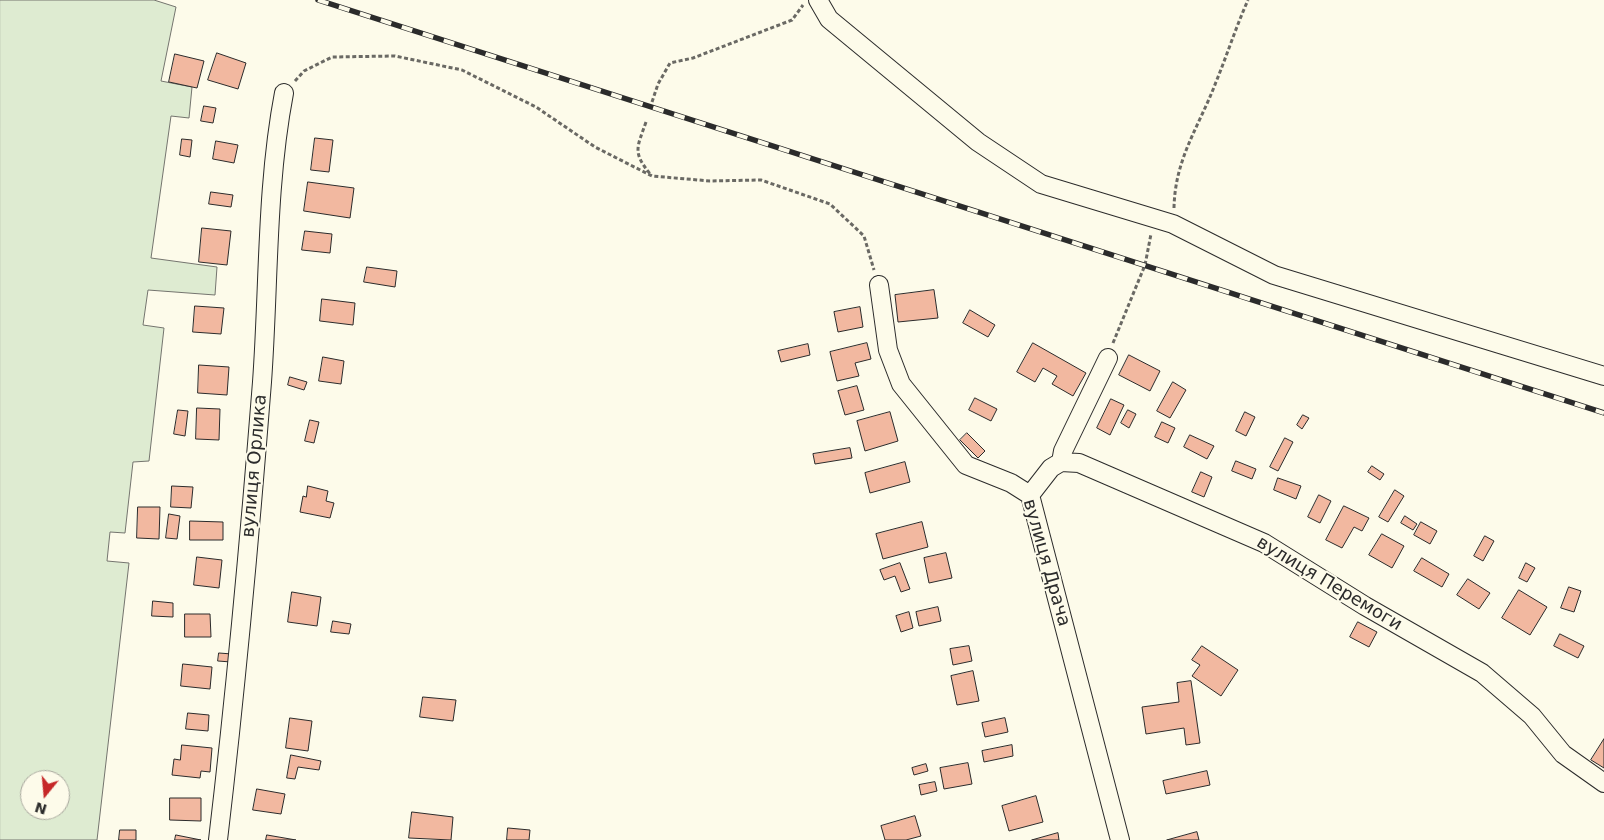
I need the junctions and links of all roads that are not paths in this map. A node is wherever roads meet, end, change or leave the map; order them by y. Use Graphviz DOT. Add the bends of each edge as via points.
graph roads {
  1 [pos="818,0"];
  2 [pos="284,92"];
  3 [pos="879,285"];
  4 [pos="1108,358"];
  5 [pos="1604,376"];
  6 [pos="1061,462"];
  7 [pos="1030,494"];
  8 [pos="1604,783"];
  9 [pos="218,840"];
  10 [pos="1120,840"];
  1 -- 5 [label="street" via="829,19 978,142 1041,184 1167,223 1274,275"];
  2 -- 9 [label="street, вулиця Орлика" via="275,140 261,390 236,691"];
  3 -- 7 [label="street, вулиця Драча" via="888,350 901,384 966,465"];
  4 -- 6 [label="street"];
  6 -- 7 [label="street" via="1051,468"];
  6 -- 8 [label="street, вулиця Перемоги" via="1079,463 1264,543 1482,673 1532,716 1563,754"];
  7 -- 10 [label="street, вулиця Драча"];
}
